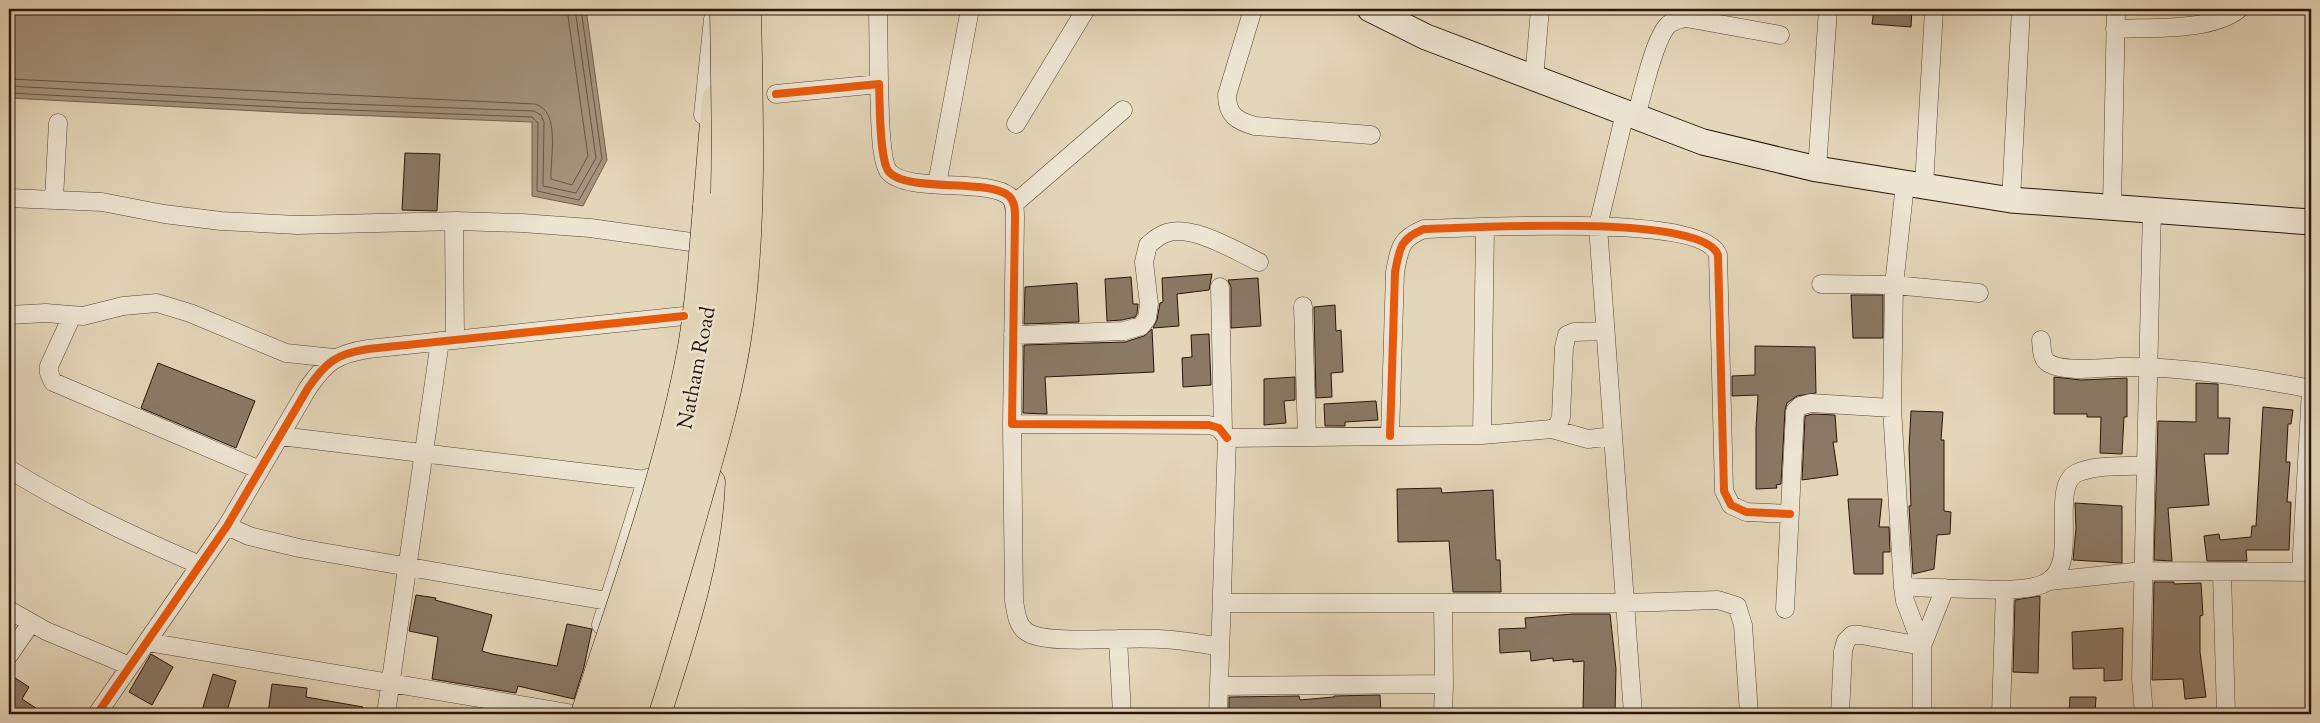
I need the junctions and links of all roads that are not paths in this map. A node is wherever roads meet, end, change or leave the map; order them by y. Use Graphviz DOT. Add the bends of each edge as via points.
graph roads {
  1 [pos="715,9"];
  2 [pos="724,9"];
  3 [pos="747,9"];
  4 [pos="754,9"];
  5 [pos="878,9"];
  6 [pos="970,9"];
  7 [pos="1086,9"];
  8 [pos="1253,9"];
  9 [pos="1370,9"];
  10 [pos="1540,9"];
  11 [pos="1828,9"];
  12 [pos="1934,9"];
  13 [pos="2021,9"];
  14 [pos="2116,9"];
  15 [pos="2236,10"];
  16 [pos="2115,29"];
  17 [pos="1780,35"];
  18 [pos="1534,79"];
  19 [pos="718,82"];
  20 [pos="879,84"];
  21 [pos="776,94"];
  22 [pos="1123,110"];
  23 [pos="1630,115"];
  24 [pos="58,123"];
  25 [pos="1016,124"];
  26 [pos="1371,135"];
  27 [pos="1817,169"];
  28 [pos="937,184"];
  29 [pos="1914,185"];
  30 [pos="9,198"];
  31 [pos="54,199"];
  32 [pos="2011,200"];
  33 [pos="1014,204"];
  34 [pos="2112,206"];
  35 [pos="2152,209"];
  36 [pos="454,222"];
  37 [pos="2311,222"];
  38 [pos="1598,226"];
  39 [pos="1485,228"];
  40 [pos="691,242"];
  41 [pos="1259,262"];
  42 [pos="1821,284"];
  43 [pos="1894,285"];
  44 [pos="1220,288"];
  45 [pos="1979,293"];
  46 [pos="1303,306"];
  47 [pos="9,315"];
  48 [pos="72,316"];
  49 [pos="684,316"];
  50 [pos="1605,330"];
  51 [pos="1013,335"];
  52 [pos="448,340"];
  53 [pos="2041,340"];
  54 [pos="334,358"];
  55 [pos="2148,367"];
  56 [pos="2311,389"];
  57 [pos="1892,408"];
  58 [pos="1012,424"];
  59 [pos="1552,430"];
  60 [pos="1225,434"];
  61 [pos="1482,435"];
  62 [pos="280,436"];
  63 [pos="1390,436"];
  64 [pos="1613,436"];
  65 [pos="1307,437"];
  66 [pos="424,455"];
  67 [pos="2146,465"];
  68 [pos="9,469"];
  69 [pos="260,470"];
  70 [pos="646,480"];
  71 [pos="711,482"];
  72 [pos="1790,514"];
  73 [pos="227,526"];
  74 [pos="200,565"];
  75 [pos="408,566"];
  76 [pos="2143,571"];
  77 [pos="2306,572"];
  78 [pos="2222,573"];
  79 [pos="2050,581"];
  80 [pos="1903,587"];
  81 [pos="1945,588"];
  82 [pos="2005,590"];
  83 [pos="608,600"];
  84 [pos="1222,603"];
  85 [pos="1443,603"];
  86 [pos="1625,603"];
  87 [pos="633,608"];
  88 [pos="1785,608"];
  89 [pos="9,610"];
  90 [pos="670,618"];
  91 [pos="31,622"];
  92 [pos="1118,640"];
  93 [pos="147,642"];
  94 [pos="1922,646"];
  95 [pos="1220,647"];
  96 [pos="9,655"];
  97 [pos="130,666"];
  98 [pos="391,683"];
  99 [pos="1444,684"];
  100 [pos="1218,686"];
  101 [pos="97,714"];
  102 [pos="386,714"];
  103 [pos="575,714"];
  104 [pos="585,714"];
  105 [pos="599,714"];
  106 [pos="609,714"];
  107 [pos="633,714"];
  108 [pos="640,714"];
  109 [pos="657,714"];
  110 [pos="1122,714"];
  111 [pos="1218,714"];
  112 [pos="1444,714"];
  113 [pos="1634,714"];
  114 [pos="1749,714"];
  115 [pos="1840,714"];
  116 [pos="1922,714"];
  117 [pos="2001,714"];
  118 [pos="2144,714"];
  119 [pos="2226,714"];
  1 -- 19 [label="main road, Natham Road"];
  1 -- 40 [label="street"];
  2 -- 106 [label="highway, bridge" via="725,217 714,339 696,425"];
  3 -- 107 [label="highway, bridge" via="748,219 735,352 708,464"];
  4 -- 71 [label="main road, Natham Road" via="755,183 750,282 739,364"];
  5 -- 20 [label="street"];
  6 -- 28 [label="street"];
  7 -- 25 [label="street"];
  8 -- 26 [label="street" via="1227,95 1232,117 1255,126"];
  9 -- 18 [label="main road" via="1426,38"];
  10 -- 18 [label="street"];
  11 -- 27 [label="street"];
  12 -- 29 [label="street"];
  13 -- 32 [label="street"];
  14 -- 16 [label="street"];
  15 -- 16 [label="street" via="2220,19 2200,24"];
  16 -- 34 [label="street"];
  17 -- 23 [label="street" via="1686,18 1676,19 1667,26"];
  18 -- 23 [label="main road"];
  19 -- 87 [label="main road, Natham Road" via="717,214 711,296 702,355 687,430"];
  19 -- 104 [label="highway, bridge" via="697,310 674,429"];
  20 -- 21 [label="street"];
  20 -- 28 [label="street" via="883,159 888,171 912,181"];
  22 -- 33 [label="street"];
  23 -- 27 [label="main road" via="1703,142"];
  23 -- 38 [label="street"];
  24 -- 31 [label="street"];
  27 -- 29 [label="main road"];
  28 -- 33 [label="street" via="993,190 1008,196"];
  29 -- 32 [label="main road"];
  29 -- 43 [label="street"];
  30 -- 31 [label="street"];
  31 -- 36 [label="street" via="102,202 192,218 251,223"];
  32 -- 34 [label="main road"];
  33 -- 51 [label="street"];
  34 -- 35 [label="main road"];
  35 -- 37 [label="main road"];
  35 -- 55 [label="street"];
  36 -- 40 [label="street" via="565,225"];
  36 -- 52 [label="street"];
  38 -- 39 [label="street"];
  38 -- 50 [label="street"];
  38 -- 72 [label="street" via="1661,230 1694,238 1716,251 1720,268 1724,491 1731,505 1746,512"];
  39 -- 61 [label="street"];
  39 -- 63 [label="street" via="1424,229 1411,234 1400,246 1395,272"];
  40 -- 49 [label="street"];
  41 -- 51 [label="street" via="1186,230 1165,233 1148,245 1144,262 1149,304 1147,318 1141,326 1124,331"];
  42 -- 43 [label="street"];
  43 -- 45 [label="street"];
  43 -- 57 [label="street"];
  44 -- 60 [label="street"];
  46 -- 65 [label="street"];
  47 -- 48 [label="street" via="46,313"];
  48 -- 54 [label="street" via="157,303 190,312 286,353"];
  48 -- 69 [label="street" via="50,366 49,376 53,382"];
  49 -- 52 [label="street"];
  49 -- 70 [label="street" via="670,393"];
  50 -- 59 [label="street" via="1567,335 1561,417"];
  50 -- 64 [label="street"];
  51 -- 58 [label="street"];
  52 -- 54 [label="street" via="351,351"];
  52 -- 66 [label="street"];
  53 -- 55 [label="street" via="2046,361 2057,366"];
  54 -- 62 [label="street" via="308,388"];
  55 -- 56 [label="street"];
  55 -- 67 [label="street"];
  56 -- 77 [label="street"];
  57 -- 72 [label="street" via="1810,403 1795,411"];
  57 -- 80 [label="street"];
  58 -- 60 [label="street" via="1209,425"];
  58 -- 92 [label="street" via="1014,601 1017,620 1026,632 1043,638"];
  59 -- 61 [label="street"];
  59 -- 64 [label="street" via="1588,439"];
  60 -- 65 [label="street"];
  60 -- 84 [label="street"];
  61 -- 63 [label="street"];
  62 -- 66 [label="street"];
  62 -- 69 [label="street"];
  63 -- 65 [label="street"];
  64 -- 86 [label="street"];
  66 -- 70 [label="street"];
  66 -- 75 [label="street"];
  67 -- 76 [label="street"];
  67 -- 79 [label="street" via="2089,470 2075,474 2068,481 2063,558 2060,570"];
  68 -- 74 [label="street" via="135,537"];
  69 -- 73 [label="street"];
  70 -- 83 [label="street"];
  71 -- 90 [label="main road, Natham Road"];
  71 -- 109 [label="highway" via="704,550"];
  72 -- 88 [label="street"];
  73 -- 74 [label="street"];
  73 -- 75 [label="street" via="278,544"];
  74 -- 93 [label="street"];
  75 -- 83 [label="street"];
  75 -- 98 [label="street"];
  76 -- 78 [label="street"];
  76 -- 79 [label="street"];
  76 -- 118 [label="street" via="2141,679"];
  77 -- 78 [label="street"];
  78 -- 119 [label="street"];
  79 -- 82 [label="street" via="2033,587"];
  80 -- 81 [label="street"];
  80 -- 94 [label="street"];
  81 -- 82 [label="street"];
  81 -- 94 [label="street"];
  82 -- 117 [label="street"];
  83 -- 87 [label="street"];
  83 -- 103 [label="street"];
  84 -- 85 [label="street"];
  84 -- 95 [label="street"];
  85 -- 86 [label="street"];
  85 -- 99 [label="street"];
  86 -- 113 [label="street"];
  86 -- 114 [label="street" via="1718,600 1737,606 1743,625"];
  87 -- 90 [label="street"];
  87 -- 105 [label="main road, Natham Road"];
  89 -- 91 [label="street"];
  90 -- 108 [label="main road, Natham Road"];
  91 -- 96 [label="street"];
  91 -- 97 [label="street"];
  92 -- 95 [label="street" via="1161,638"];
  92 -- 110 [label="street"];
  93 -- 97 [label="street"];
  93 -- 98 [label="street"];
  94 -- 115 [label="street" via="1852,635 1843,651"];
  94 -- 116 [label="street"];
  95 -- 100 [label="street"];
  97 -- 101 [label="street"];
  98 -- 102 [label="street"];
  98 -- 103 [label="street"];
  99 -- 100 [label="street"];
  99 -- 112 [label="street"];
  100 -- 111 [label="street"];
}
